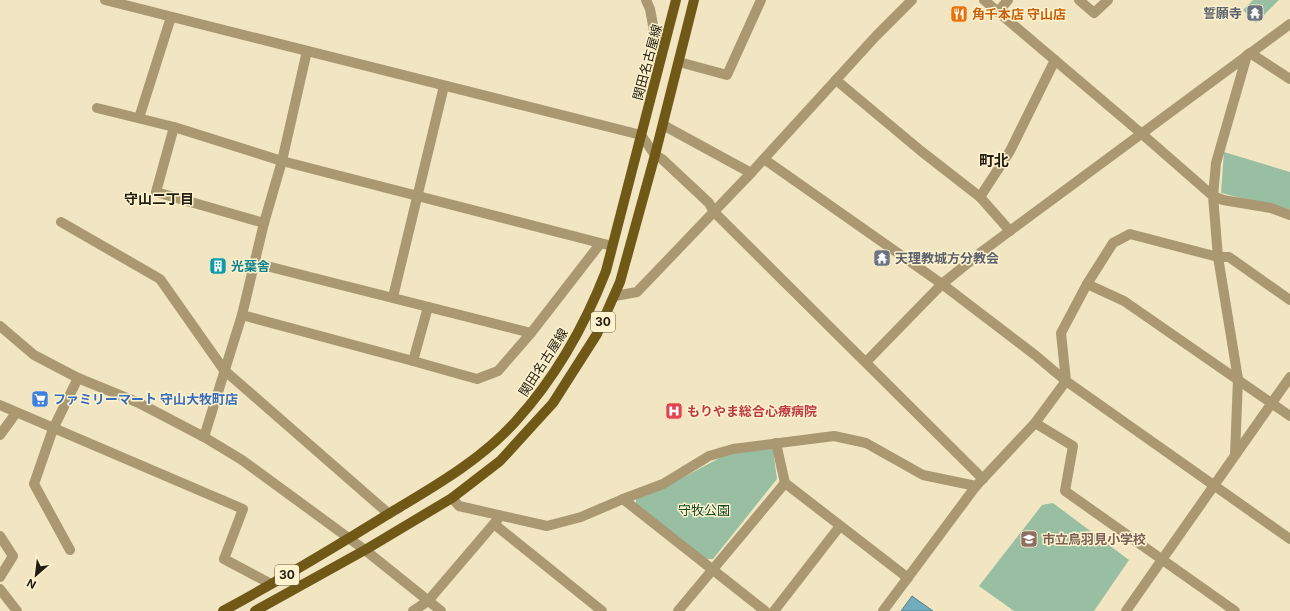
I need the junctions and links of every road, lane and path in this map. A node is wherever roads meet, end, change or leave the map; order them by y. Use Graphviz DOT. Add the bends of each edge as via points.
graph roads {
  1 [pos="105,0"];
  2 [pos="646,0"];
  3 [pos="676,0"];
  4 [pos="694,0"];
  5 [pos="761,0"];
  6 [pos="912,0"];
  7 [pos="984,0"];
  8 [pos="1008,0"];
  9 [pos="1079,0"];
  10 [pos="1108,0"];
  11 [pos="998,12"];
  12 [pos="171,17"];
  13 [pos="1290,24"];
  14 [pos="665,42"];
  15 [pos="307,51"];
  16 [pos="1248,54"];
  17 [pos="1055,60"];
  18 [pos="679,62"];
  19 [pos="1290,79"];
  20 [pos="836,80"];
  21 [pos="444,86"];
  22 [pos="97,108"];
  23 [pos="139,118"];
  24 [pos="663,125"];
  25 [pos="174,127"];
  26 [pos="1142,134"];
  27 [pos="641,135"];
  28 [pos="655,155"];
  29 [pos="764,159"];
  30 [pos="282,161"];
  31 [pos="751,173"];
  32 [pos="418,196"];
  33 [pos="1214,196"];
  34 [pos="980,197"];
  35 [pos="714,212"];
  36 [pos="1290,215"];
  37 [pos="61,222"];
  38 [pos="264,223"];
  39 [pos="1010,231"];
  40 [pos="600,244"];
  41 [pos="612,246"];
  42 [pos="1218,257"];
  43 [pos="255,263"];
  44 [pos="942,284"];
  45 [pos="1087,284"];
  46 [pos="615,296"];
  47 [pos="393,297"];
  48 [pos="1290,300"];
  49 [pos="428,307"];
  50 [pos="242,315"];
  51 [pos="0,326"];
  52 [pos="531,333"];
  53 [pos="413,361"];
  54 [pos="866,362"];
  55 [pos="224,370"];
  56 [pos="1290,377"];
  57 [pos="78,378"];
  58 [pos="1238,379"];
  59 [pos="1066,381"];
  60 [pos="1272,403"];
  61 [pos="0,406"];
  62 [pos="16,412"];
  63 [pos="1290,416"];
  64 [pos="1035,423"];
  65 [pos="54,429"];
  66 [pos="0,435"];
  67 [pos="204,436"];
  68 [pos="776,443"];
  69 [pos="1235,455"];
  70 [pos="980,482"];
  71 [pos="785,483"];
  72 [pos="1214,485"];
  73 [pos="452,498"];
  74 [pos="623,499"];
  75 [pos="389,514"];
  76 [pos="500,515"];
  77 [pos="494,524"];
  78 [pos="840,526"];
  79 [pos="0,536"];
  80 [pos="350,539"];
  81 [pos="1290,539"];
  82 [pos="70,550"];
  83 [pos="365,550"];
  84 [pos="1162,560"];
  85 [pos="712,570"];
  86 [pos="0,578"];
  87 [pos="908,578"];
  88 [pos="271,584"];
  89 [pos="0,589"];
  90 [pos="428,601"];
  91 [pos="17,611"];
  92 [pos="223,611"];
  93 [pos="255,611"];
  94 [pos="414,611"];
  95 [pos="441,611"];
  96 [pos="602,611"];
  97 [pos="678,611"];
  98 [pos="765,611"];
  99 [pos="774,611"];
  100 [pos="883,611"];
  101 [pos="1126,611"];
  102 [pos="1235,611"];
  1 -- 12 [label="street"];
  2 -- 14 [label="street" via="655,36"];
  3 -- 14 [label="main road, 関田名古屋線 / 30"];
  4 -- 18 [label="main road, 30"];
  5 -- 18 [label="street" via="727,75"];
  6 -- 20 [label="street"];
  7 -- 11 [label="street"];
  8 -- 11 [label="street"];
  9 -- 10 [label="street" via="1094,13"];
  11 -- 17 [label="street"];
  12 -- 15 [label="street"];
  12 -- 23 [label="street"];
  13 -- 16 [label="street"];
  14 -- 27 [label="main road, 関田名古屋線 / 30"];
  15 -- 21 [label="street"];
  15 -- 30 [label="street"];
  16 -- 19 [label="street"];
  16 -- 26 [label="street"];
  16 -- 33 [label="street" via="1216,163"];
  17 -- 26 [label="street"];
  17 -- 34 [label="street" via="1010,151"];
  18 -- 24 [label="main road, 30"];
  20 -- 29 [label="street"];
  20 -- 34 [label="street"];
  21 -- 27 [label="street"];
  21 -- 32 [label="street"];
  22 -- 23 [label="street"];
  23 -- 25 [label="street"];
  24 -- 28 [label="main road, 30"];
  24 -- 31 [label="street"];
  25 -- 30 [label="street"];
  25 -- 38 [label="street" via="156,192"];
  26 -- 33 [label="street"];
  26 -- 39 [label="street"];
  27 -- 28 [label="street"];
  27 -- 41 [label="main road, 関田名古屋線 / 30"];
  28 -- 35 [label="street" via="710,202"];
  28 -- 46 [label="main road, 30" via="628,259"];
  29 -- 31 [label="street"];
  29 -- 44 [label="street"];
  30 -- 32 [label="street"];
  30 -- 38 [label="street"];
  31 -- 35 [label="street"];
  32 -- 40 [label="street"];
  32 -- 47 [label="street"];
  33 -- 36 [label="street"];
  33 -- 42 [label="street"];
  34 -- 39 [label="street"];
  35 -- 46 [label="street" via="637,292"];
  35 -- 54 [label="street"];
  37 -- 55 [label="street" via="160,279"];
  38 -- 43 [label="street"];
  39 -- 44 [label="street"];
  40 -- 41 [label="street"];
  40 -- 52 [label="street"];
  41 -- 75 [label="main road, 関田名古屋線 / 30" via="606,272 580,328 538,397 485,451 446,479"];
  42 -- 45 [label="street" via="1130,234 1113,243"];
  42 -- 48 [label="street" via="1229,257"];
  42 -- 58 [label="street"];
  43 -- 47 [label="street"];
  43 -- 50 [label="street"];
  44 -- 54 [label="street"];
  44 -- 59 [label="street"];
  45 -- 58 [label="street" via="1124,301"];
  45 -- 59 [label="street" via="1061,333"];
  46 -- 73 [label="main road, 30" via="597,334 552,403 500,462"];
  47 -- 49 [label="street"];
  49 -- 52 [label="street"];
  49 -- 53 [label="street"];
  50 -- 53 [label="street"];
  50 -- 55 [label="street"];
  51 -- 57 [label="street" via="34,355"];
  52 -- 53 [label="street" via="498,371 476,379"];
  54 -- 70 [label="street"];
  55 -- 67 [label="street"];
  55 -- 75 [label="street"];
  56 -- 60 [label="street"];
  57 -- 65 [label="street"];
  57 -- 67 [label="street" via="139,403"];
  58 -- 60 [label="street"];
  58 -- 69 [label="street"];
  59 -- 64 [label="street"];
  59 -- 72 [label="street"];
  60 -- 63 [label="street"];
  60 -- 69 [label="street"];
  61 -- 62 [label="street"];
  62 -- 65 [label="street"];
  62 -- 66 [label="street"];
  64 -- 70 [label="street"];
  64 -- 84 [label="street" via="1073,446 1065,491"];
  65 -- 82 [label="street" via="34,484"];
  65 -- 88 [label="street" via="243,509 224,559"];
  67 -- 80 [label="street" via="242,460"];
  68 -- 70 [label="street" via="834,436 866,443 923,476"];
  68 -- 71 [label="street"];
  68 -- 74 [label="street" via="733,448 709,456 663,484"];
  69 -- 72 [label="street"];
  70 -- 87 [label="street"];
  71 -- 78 [label="street"];
  71 -- 85 [label="street"];
  72 -- 81 [label="street"];
  72 -- 84 [label="street"];
  73 -- 76 [label="street" via="459,506"];
  73 -- 83 [label="main road, 30"];
  74 -- 76 [label="street" via="581,517 547,526"];
  74 -- 85 [label="street"];
  75 -- 80 [label="main road, 関田名古屋線 / 30"];
  76 -- 77 [label="street"];
  77 -- 90 [label="street"];
  77 -- 96 [label="street"];
  78 -- 87 [label="street"];
  78 -- 99 [label="street"];
  79 -- 86 [label="street" via="13,556"];
  80 -- 83 [label="street"];
  80 -- 88 [label="main road, 関田名古屋線 / 30"];
  83 -- 90 [label="street"];
  83 -- 93 [label="main road, 30"];
  84 -- 101 [label="street"];
  84 -- 102 [label="street"];
  85 -- 97 [label="street"];
  85 -- 98 [label="street"];
  87 -- 100 [label="street"];
  88 -- 92 [label="main road, 関田名古屋線 / 30"];
  89 -- 91 [label="street"];
  90 -- 94 [label="street"];
  90 -- 95 [label="street"];
}
